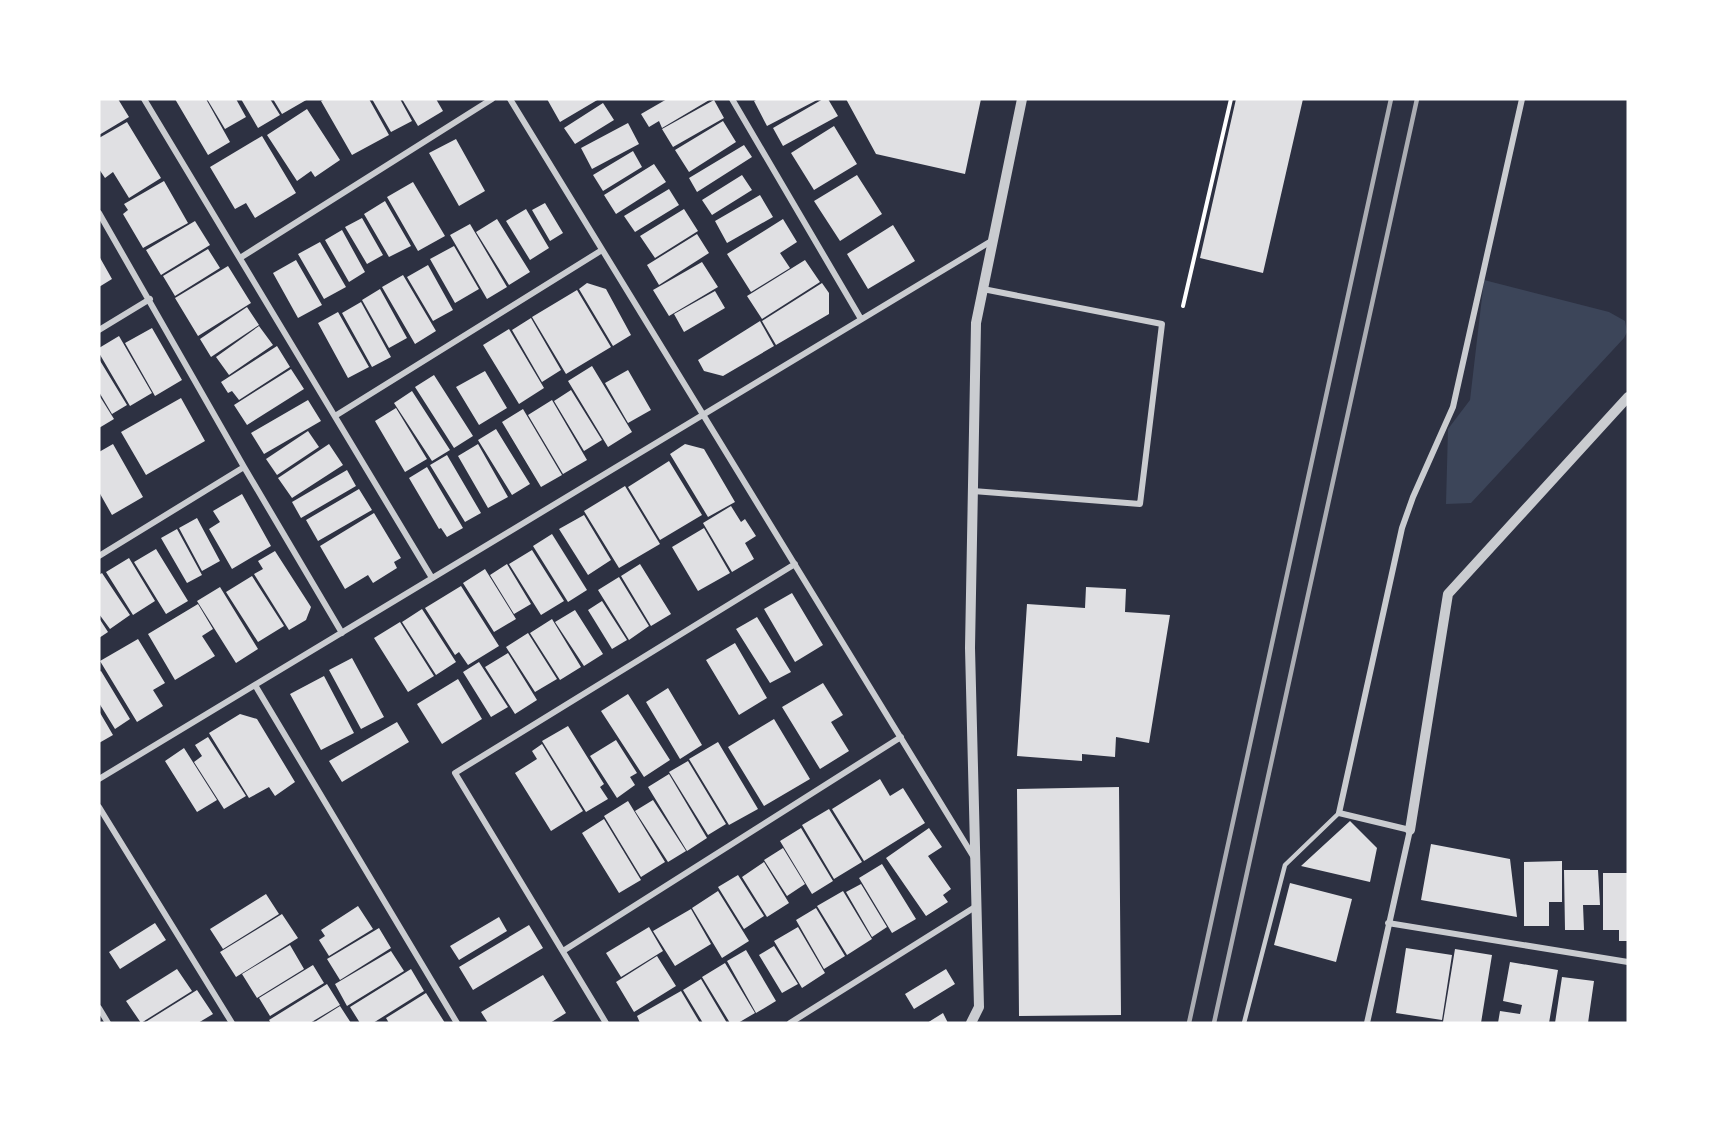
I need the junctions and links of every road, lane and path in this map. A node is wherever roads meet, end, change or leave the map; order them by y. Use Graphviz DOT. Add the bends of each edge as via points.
graph roads {
  1 [pos="144,99"];
  2 [pos="492,99"];
  3 [pos="510,99"];
  4 [pos="732,99"];
  5 [pos="1022,99"];
  6 [pos="1231,99"];
  7 [pos="1522,99"];
  8 [pos="99,213"];
  9 [pos="993,239"];
  10 [pos="602,250"];
  11 [pos="240,258"];
  12 [pos="983,289"];
  13 [pos="150,299"];
  14 [pos="861,319"];
  15 [pos="1162,324"];
  16 [pos="99,330"];
  17 [pos="1628,397"];
  18 [pos="703,414"];
  19 [pos="334,416"];
  20 [pos="244,467"];
  21 [pos="973,491"];
  22 [pos="99,556"];
  23 [pos="795,564"];
  24 [pos="432,578"];
  25 [pos="342,633"];
  26 [pos="255,685"];
  27 [pos="901,737"];
  28 [pos="99,779"];
  29 [pos="99,807"];
  30 [pos="1339,813"];
  31 [pos="1410,830"];
  32 [pos="974,856"];
  33 [pos="975,907"];
  34 [pos="1388,923"];
  35 [pos="562,951"];
  36 [pos="1628,962"];
  37 [pos="99,1008"];
  38 [pos="108,1023"];
  39 [pos="232,1023"];
  40 [pos="457,1023"];
  41 [pos="606,1023"];
  42 [pos="790,1023"];
  43 [pos="971,1023"];
  44 [pos="1244,1023"];
  45 [pos="1367,1023"];
  1 -- 11 [label="street"];
  2 -- 11 [label="street"];
  3 -- 10 [label="street"];
  4 -- 14 [label="street"];
  5 -- 9 [label="street"];
  6 -- 15 [label="path" via="1182,310"];
  7 -- 30 [label="street" via="1453,407 1402,528"];
  8 -- 13 [label="street"];
  9 -- 12 [label="street"];
  9 -- 14 [label="street"];
  10 -- 18 [label="street"];
  10 -- 19 [label="street"];
  11 -- 19 [label="street"];
  12 -- 15 [label="street"];
  12 -- 21 [label="street" via="976,323"];
  13 -- 16 [label="street"];
  13 -- 20 [label="street"];
  14 -- 18 [label="street"];
  15 -- 21 [label="street" via="1140,504"];
  17 -- 31 [label="street" via="1448,594"];
  18 -- 23 [label="street"];
  18 -- 24 [label="street"];
  19 -- 24 [label="street"];
  20 -- 22 [label="street"];
  20 -- 25 [label="street"];
  21 -- 32 [label="street" via="970,648"];
  23 -- 27 [label="street"];
  23 -- 35 [label="street" via="455,773"];
  24 -- 25 [label="street"];
  25 -- 26 [label="street"];
  26 -- 28 [label="street"];
  26 -- 40 [label="street"];
  27 -- 32 [label="street"];
  27 -- 35 [label="street"];
  29 -- 39 [label="street"];
  30 -- 31 [label="street"];
  30 -- 44 [label="lane" via="1285,865"];
  31 -- 34 [label="street"];
  32 -- 33 [label="street"];
  33 -- 42 [label="street"];
  33 -- 43 [label="street" via="979,1007"];
  34 -- 36 [label="street"];
  34 -- 45 [label="street"];
  35 -- 41 [label="street"];
  37 -- 38 [label="street"];
}
